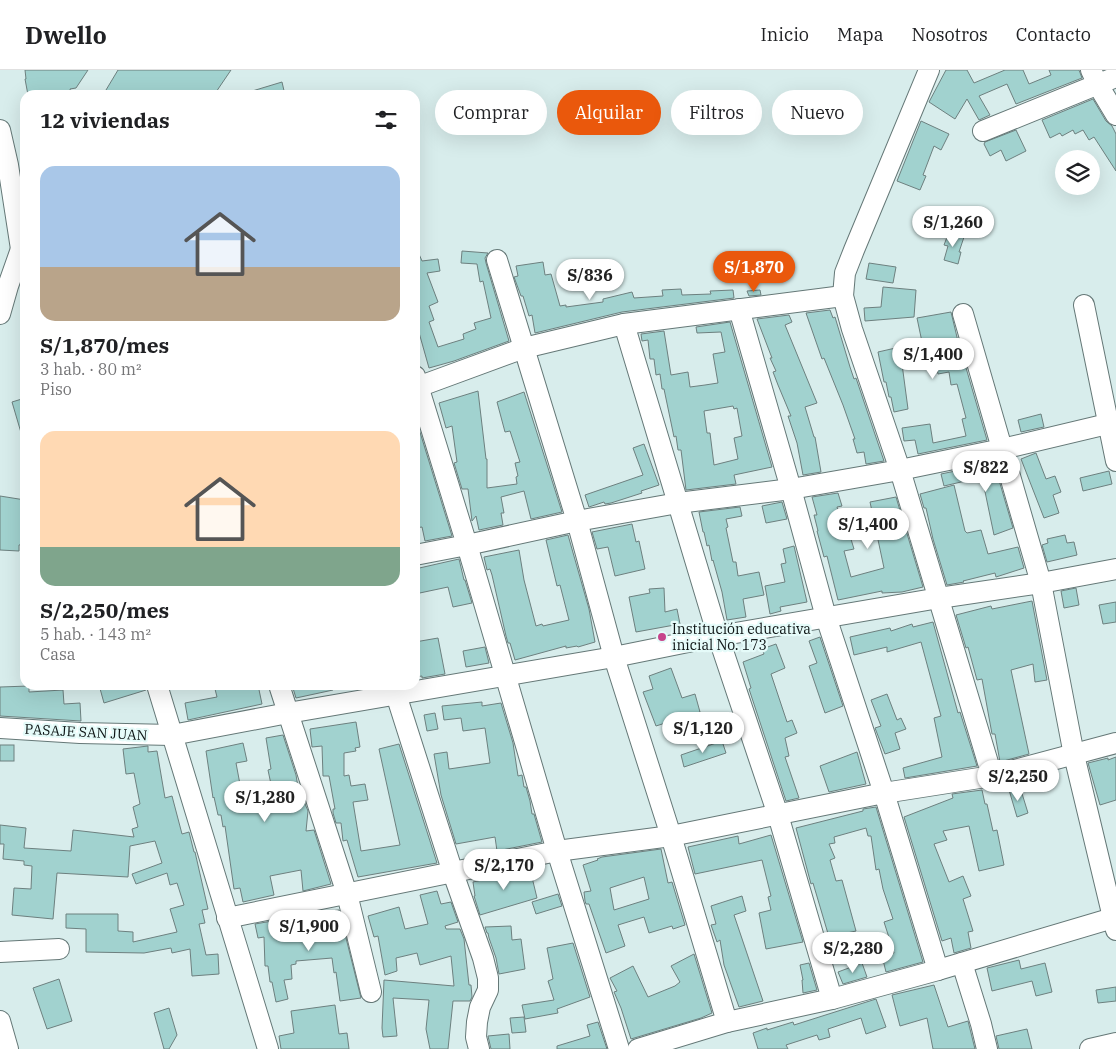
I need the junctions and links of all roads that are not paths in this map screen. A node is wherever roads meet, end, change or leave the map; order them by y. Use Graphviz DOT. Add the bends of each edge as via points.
graph roads {
  1 [pos="929,70"];
  2 [pos="1102,78"];
  3 [pos="1116,115"];
  4 [pos="0,130"];
  5 [pos="983,131"];
  6 [pos="20,236"];
  7 [pos="20,260"];
  8 [pos="497,260"];
  9 [pos="843,296"];
  10 [pos="1084,305"];
  11 [pos="739,309"];
  12 [pos="0,314"];
  13 [pos="963,314"];
  14 [pos="624,324"];
  15 [pos="524,348"];
  16 [pos="420,383"];
  17 [pos="420,397"];
  18 [pos="1112,423"];
  19 [pos="1002,449"];
  20 [pos="1116,462"];
  21 [pos="900,470"];
  22 [pos="791,489"];
  23 [pos="678,503"];
  24 [pos="577,520"];
  25 [pos="467,546"];
  26 [pos="420,554"];
  27 [pos="1116,569"];
  28 [pos="1041,583"];
  29 [pos="939,598"];
  30 [pos="826,617"];
  31 [pos="718,636"];
  32 [pos="614,657"];
  33 [pos="505,675"];
  34 [pos="420,686"];
  35 [pos="158,690"];
  36 [pos="281,690"];
  37 [pos="390,690"];
  38 [pos="394,690"];
  39 [pos="288,713"];
  40 [pos="0,728"];
  41 [pos="172,736"];
  42 [pos="1116,743"];
  43 [pos="1074,755"];
  44 [pos="992,776"];
  45 [pos="884,793"];
  46 [pos="778,815"];
  47 [pos="671,836"];
  48 [pos="557,851"];
  49 [pos="453,873"];
  50 [pos="347,894"];
  51 [pos="227,918"];
  52 [pos="1115,922"];
  53 [pos="59,949"];
  54 [pos="0,952"];
  55 [pos="962,963"];
  56 [pos="938,970"];
  57 [pos="371,992"];
  58 [pos="832,998"];
  59 [pos="0,1021"];
  60 [pos="727,1022"];
  61 [pos="1116,1042"];
  62 [pos="672,1044"];
  63 [pos="8,1049"];
  64 [pos="268,1049"];
  65 [pos="479,1049"];
  66 [pos="620,1049"];
  67 [pos="638,1049"];
  68 [pos="987,1049"];
  69 [pos="1090,1049"];
  1 -- 9 [label="street" via="845,273"];
  2 -- 3 [label="street"];
  2 -- 5 [label="street"];
  4 -- 6 [label="street"];
  7 -- 12 [label="street"];
  8 -- 15 [label="street"];
  9 -- 11 [label="street"];
  9 -- 21 [label="street"];
  10 -- 18 [label="street"];
  11 -- 14 [label="street"];
  11 -- 22 [label="street"];
  13 -- 19 [label="street"];
  14 -- 15 [label="street"];
  14 -- 23 [label="street"];
  15 -- 16 [label="street"];
  15 -- 24 [label="street"];
  17 -- 25 [label="street"];
  18 -- 19 [label="street"];
  18 -- 20 [label="street"];
  19 -- 21 [label="street"];
  19 -- 28 [label="street"];
  21 -- 22 [label="street"];
  21 -- 29 [label="street"];
  22 -- 23 [label="street"];
  22 -- 30 [label="street"];
  23 -- 24 [label="street"];
  23 -- 31 [label="street"];
  24 -- 25 [label="street"];
  24 -- 32 [label="street"];
  25 -- 26 [label="street"];
  25 -- 33 [label="street"];
  27 -- 28 [label="street, PASAJE SAN JUAN"];
  28 -- 29 [label="street, PASAJE SAN JUAN"];
  28 -- 43 [label="street"];
  29 -- 30 [label="street, PASAJE SAN JUAN"];
  29 -- 44 [label="street"];
  30 -- 31 [label="street, PASAJE SAN JUAN"];
  30 -- 45 [label="street"];
  31 -- 32 [label="street, PASAJE SAN JUAN"];
  31 -- 46 [label="street"];
  32 -- 33 [label="street, PASAJE SAN JUAN"];
  32 -- 47 [label="street"];
  33 -- 34 [label="street, PASAJE SAN JUAN"];
  33 -- 48 [label="street"];
  35 -- 41 [label="street"];
  36 -- 39 [label="street"];
  37 -- 39 [label="street, PASAJE SAN JUAN"];
  38 -- 49 [label="street"];
  39 -- 41 [label="street, PASAJE SAN JUAN"];
  39 -- 50 [label="street"];
  40 -- 41 [label="street, PASAJE SAN JUAN"];
  41 -- 51 [label="street"];
  42 -- 43 [label="street"];
  43 -- 44 [label="street"];
  43 -- 52 [label="street"];
  44 -- 45 [label="street"];
  45 -- 46 [label="street"];
  45 -- 56 [label="street"];
  46 -- 47 [label="street"];
  46 -- 58 [label="street"];
  47 -- 48 [label="street"];
  47 -- 60 [label="street"];
  48 -- 49 [label="street"];
  48 -- 66 [label="street"];
  49 -- 50 [label="street"];
  49 -- 65 [label="street" via="488,978 488,990 477,1022"];
  50 -- 51 [label="street"];
  50 -- 57 [label="street"];
  51 -- 64 [label="street"];
  52 -- 55 [label="street"];
  53 -- 54 [label="street"];
  55 -- 56 [label="street"];
  55 -- 68 [label="street"];
  56 -- 58 [label="street"];
  58 -- 60 [label="street"];
  59 -- 63 [label="street"];
  60 -- 62 [label="street"];
  61 -- 69 [label="street"];
  62 -- 67 [label="street"];
}
